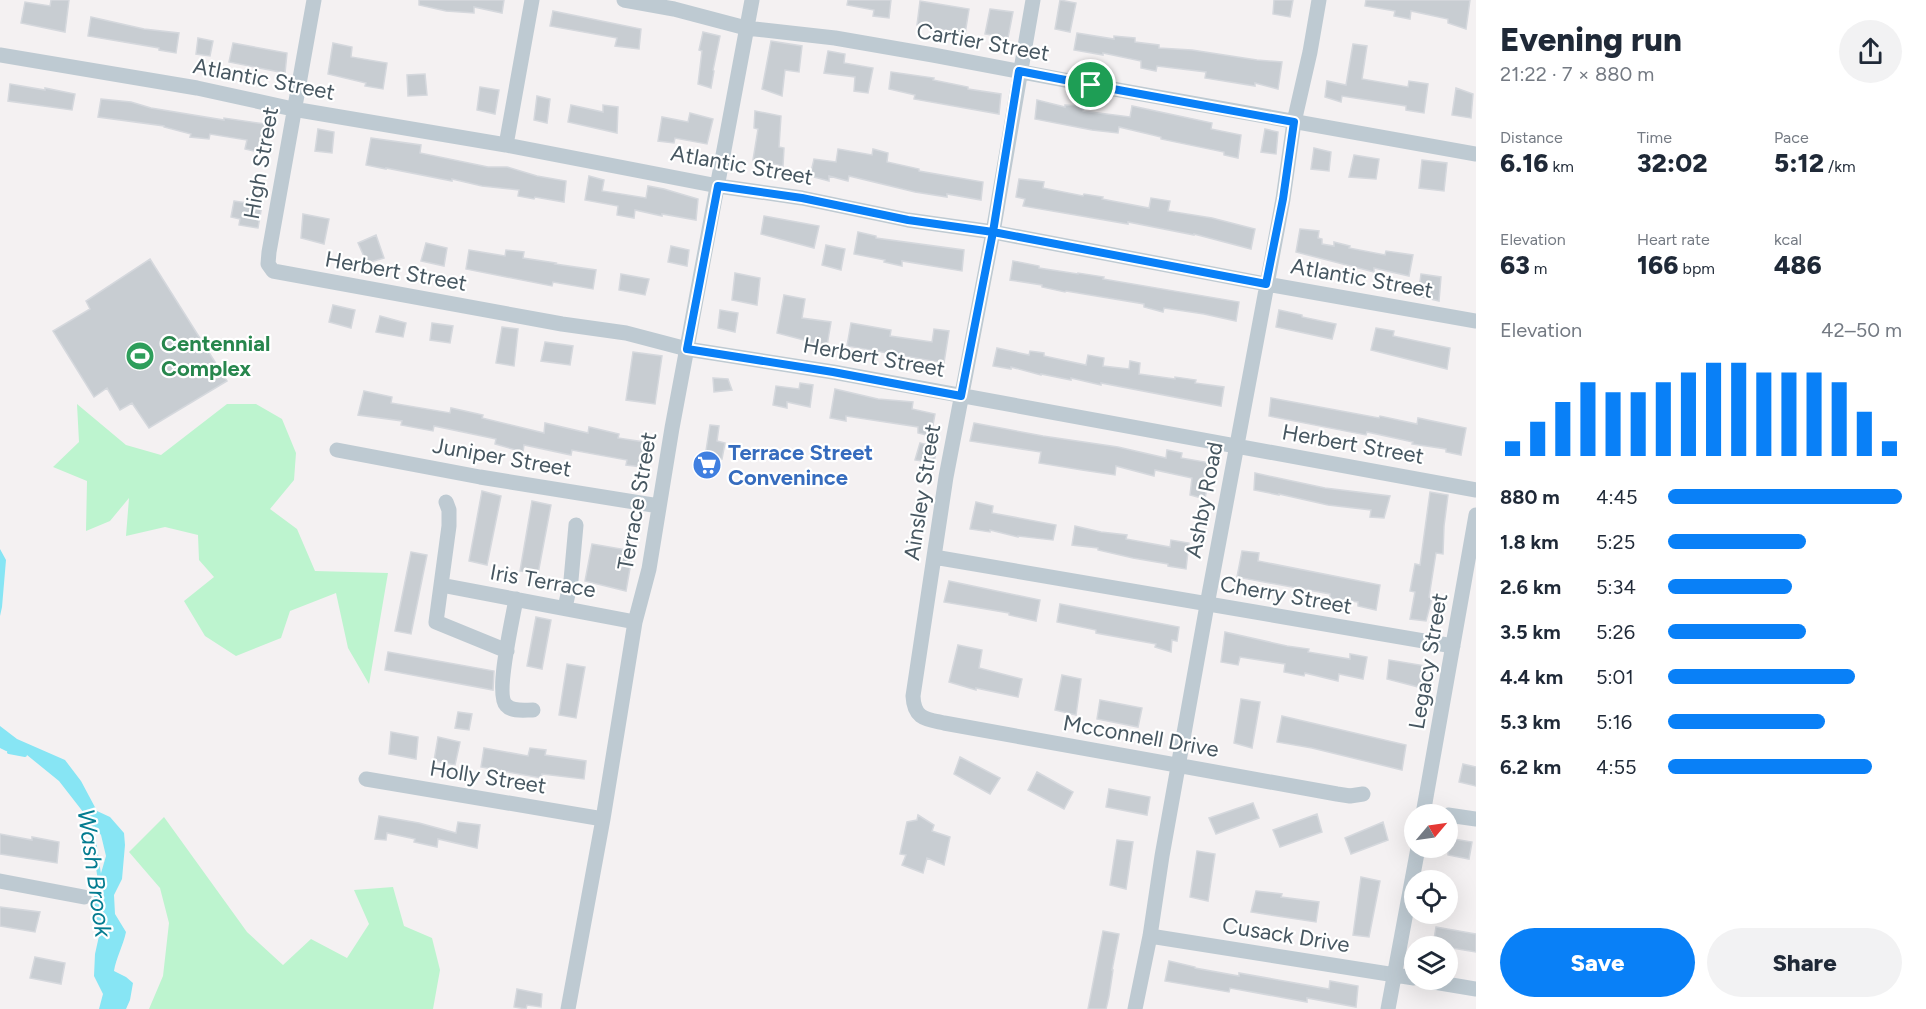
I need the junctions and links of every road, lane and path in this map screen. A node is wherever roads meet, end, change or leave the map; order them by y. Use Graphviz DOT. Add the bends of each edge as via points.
graph roads {
  1 [pos="314,0"];
  2 [pos="532,0"];
  3 [pos="624,0"];
  4 [pos="752,0"];
  5 [pos="1033,0"];
  6 [pos="1319,0"];
  7 [pos="746,28"];
  8 [pos="0,55"];
  9 [pos="1019,71"];
  10 [pos="293,108"];
  11 [pos="1294,122"];
  12 [pos="506,145"];
  13 [pos="1476,154"];
  14 [pos="718,186"];
  15 [pos="993,232"];
  16 [pos="268,264"];
  17 [pos="1266,284"];
  18 [pos="1476,321"];
  19 [pos="687,349"];
  20 [pos="961,396"];
  21 [pos="1238,446"];
  22 [pos="337,450"];
  23 [pos="1476,490"];
  24 [pos="446,502"];
  25 [pos="659,506"];
  26 [pos="1476,515"];
  27 [pos="576,525"];
  28 [pos="934,557"];
  29 [pos="441,585"];
  30 [pos="516,599"];
  31 [pos="1207,604"];
  32 [pos="565,608"];
  33 [pos="635,622"];
  34 [pos="1453,646"];
  35 [pos="507,651"];
  36 [pos="916,709"];
  37 [pos="533,710"];
  38 [pos="1179,767"];
  39 [pos="366,779"];
  40 [pos="1363,794"];
  41 [pos="1426,804"];
  42 [pos="1458,817"];
  43 [pos="603,819"];
  44 [pos="1476,819"];
  45 [pos="1416,858"];
  46 [pos="0,880"];
  47 [pos="84,897"];
  48 [pos="1150,936"];
  49 [pos="1395,975"];
  50 [pos="1404,976"];
  51 [pos="1458,986"];
  52 [pos="1476,989"];
  53 [pos="568,1009"];
  54 [pos="1135,1009"];
  55 [pos="1388,1009"];
  1 -- 10 [label="street, High Street"];
  2 -- 12 [label="street"];
  3 -- 7 [label="street, Cartier Street"];
  4 -- 7 [label="street, Terrace Street"];
  5 -- 9 [label="street, Ainsley Street"];
  6 -- 11 [label="street, Ashby Road"];
  7 -- 9 [label="street, Cartier Street" via="835,38"];
  7 -- 14 [label="street, Terrace Street"];
  8 -- 10 [label="street, Atlantic Street"];
  9 -- 11 [label="street, Cartier Street"];
  9 -- 15 [label="street, Ainsley Street"];
  10 -- 12 [label="street, Atlantic Street"];
  10 -- 16 [label="street, High Street"];
  11 -- 13 [label="street, Cartier Street"];
  11 -- 17 [label="street, Ashby Road"];
  12 -- 14 [label="street, Atlantic Street"];
  14 -- 15 [label="street, Atlantic Street"];
  14 -- 19 [label="street, Terrace Street"];
  15 -- 17 [label="street, Atlantic Street"];
  15 -- 20 [label="street, Ainsley Street"];
  16 -- 19 [label="street, Herbert Street" via="279,272 626,333"];
  17 -- 18 [label="street, Atlantic Street"];
  17 -- 21 [label="street, Ashby Road"];
  19 -- 20 [label="street, Herbert Street"];
  19 -- 25 [label="street, Terrace Street"];
  20 -- 21 [label="street, Herbert Street"];
  20 -- 28 [label="street, Ainsley Street"];
  21 -- 23 [label="street, Herbert Street"];
  21 -- 31 [label="street, Ashby Road"];
  22 -- 25 [label="street, Juniper Street"];
  24 -- 29 [label="street" via="449,526"];
  25 -- 33 [label="street, Terrace Street"];
  26 -- 34 [label="street, Legacy Street"];
  27 -- 32 [label="street"];
  28 -- 31 [label="street, Cherry Street"];
  28 -- 36 [label="street, Ainsley Street" via="913,696"];
  29 -- 30 [label="street, Iris Terrace"];
  29 -- 35 [label="street" via="436,622"];
  30 -- 32 [label="street, Iris Terrace"];
  30 -- 35 [label="street"];
  31 -- 34 [label="street, Cherry Street"];
  31 -- 38 [label="street, Ashby Road"];
  32 -- 33 [label="street, Iris Terrace"];
  33 -- 43 [label="street, Terrace Street"];
  34 -- 41 [label="street, Legacy Street"];
  35 -- 37 [label="street" via="503,701 510,708"];
  36 -- 38 [label="street, Mcconnell Drive" via="924,718 944,723"];
  38 -- 40 [label="street, Mcconnell Drive" via="1350,796"];
  38 -- 48 [label="street, Ashby Road"];
  39 -- 43 [label="street, Holly Street"];
  42 -- 44 [label="street"];
  43 -- 53 [label="street, Terrace Street"];
  45 -- 49 [label="street"];
  46 -- 47 [label="street"];
  48 -- 49 [label="street, Cusack Drive"];
  48 -- 54 [label="street, Ashby Road"];
  49 -- 50 [label="street, Cusack Drive"];
  49 -- 55 [label="street"];
  51 -- 52 [label="street"];
}
